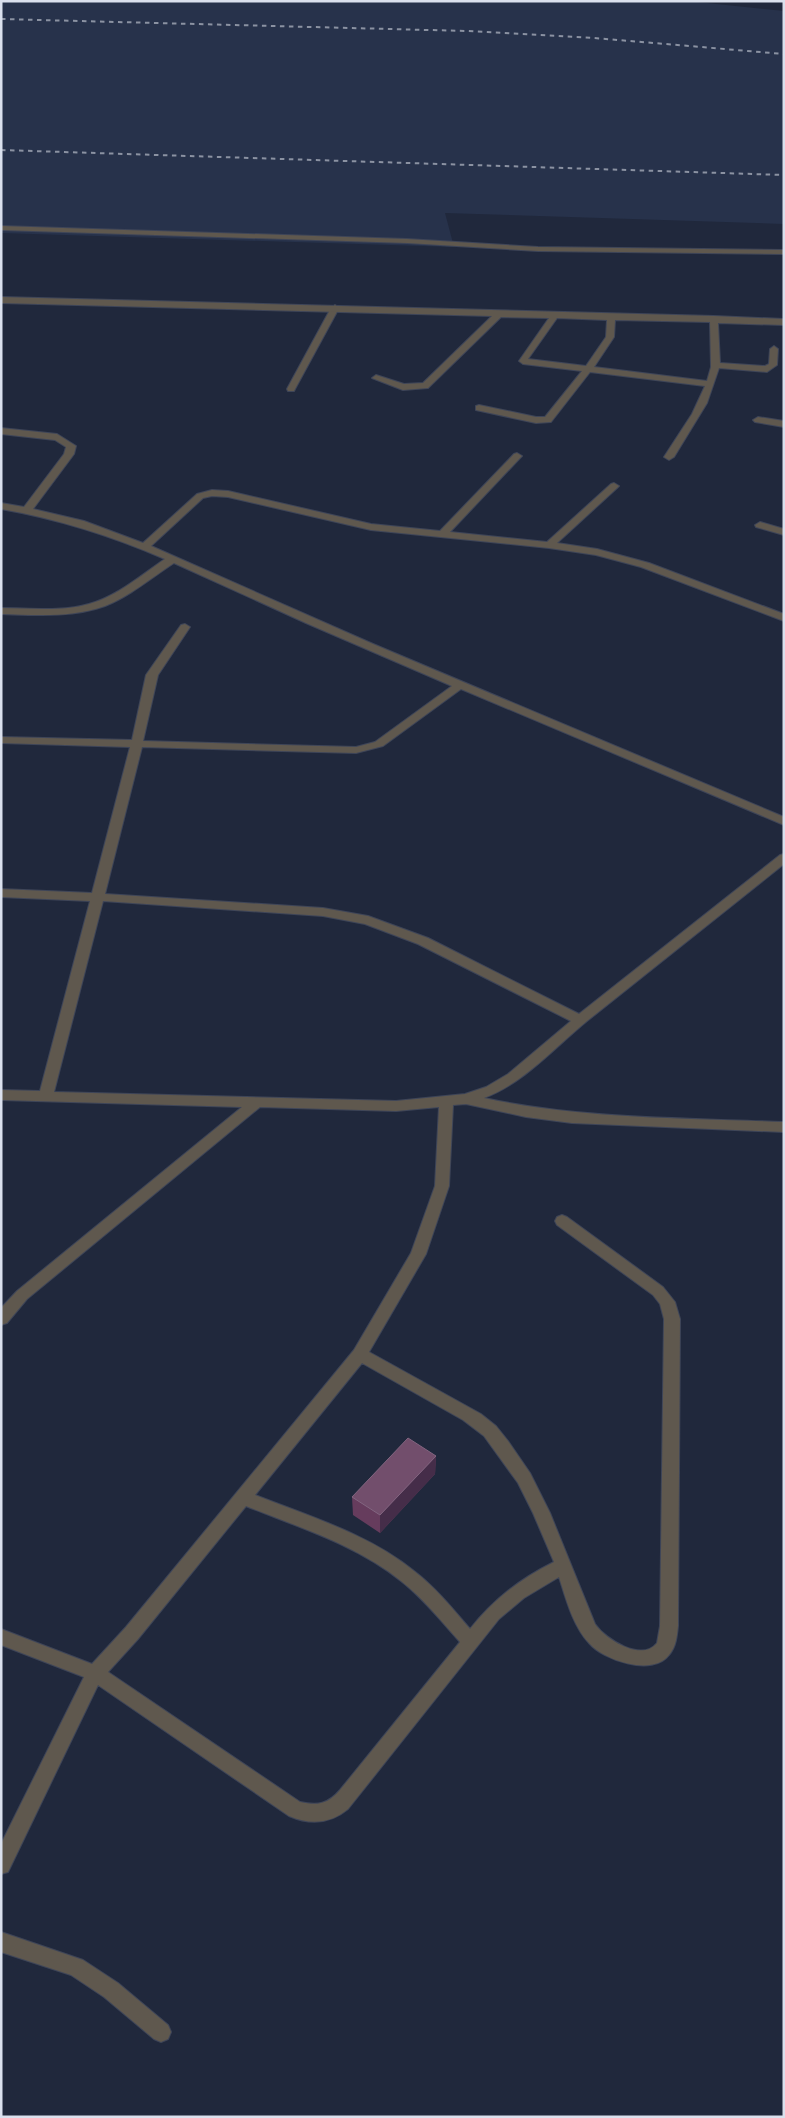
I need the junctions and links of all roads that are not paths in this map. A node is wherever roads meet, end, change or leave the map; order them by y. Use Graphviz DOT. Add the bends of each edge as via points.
graph roads {
  1 [pos="1,228"];
  2 [pos="784,252"];
  3 [pos="1,300"];
  4 [pos="336,308"];
  5 [pos="500,313"];
  6 [pos="556,315"];
  7 [pos="611,316"];
  8 [pos="714,320"];
  9 [pos="784,322"];
  10 [pos="774,349"];
  11 [pos="715,366"];
  12 [pos="586,370"];
  13 [pos="376,378"];
  14 [pos="710,384"];
  15 [pos="291,389"];
  16 [pos="479,408"];
  17 [pos="758,420"];
  18 [pos="784,424"];
  19 [pos="1,431"];
  20 [pos="517,456"];
  21 [pos="669,457"];
  22 [pos="614,486"];
  23 [pos="1,506"];
  24 [pos="28,509"];
  25 [pos="760,525"];
  26 [pos="784,532"];
  27 [pos="442,535"];
  28 [pos="549,545"];
  29 [pos="144,547"];
  30 [pos="171,560"];
  31 [pos="1,612"];
  32 [pos="784,618"];
  33 [pos="185,627"];
  34 [pos="461,684"];
  35 [pos="1,740"];
  36 [pos="137,743"];
  37 [pos="784,821"];
  38 [pos="784,858"];
  39 [pos="1,893"];
  40 [pos="96,897"];
  41 [pos="580,1020"];
  42 [pos="1,1095"];
  43 [pos="46,1097"];
  44 [pos="466,1099"];
  45 [pos="446,1102"];
  46 [pos="256,1103"];
  47 [pos="784,1127"];
  48 [pos="562,1221"];
  49 [pos="1,1319"];
  50 [pos="360,1354"];
  51 [pos="243,1498"];
  52 [pos="563,1566"];
  53 [pos="1,1637"];
  54 [pos="471,1642"];
  55 [pos="95,1673"];
  56 [pos="1,1865"];
  57 [pos="1,1942"];
  58 [pos="162,2032"];
  1 -- 2 [label="street" via="406,241 538,249"];
  3 -- 4 [label="street"];
  4 -- 5 [label="street"];
  4 -- 15 [label="street"];
  5 -- 6 [label="street"];
  5 -- 13 [label="street" via="425,386 403,387"];
  6 -- 7 [label="street"];
  6 -- 12 [label="street" via="523,361"];
  7 -- 8 [label="street"];
  7 -- 12 [label="street" via="610,337"];
  8 -- 9 [label="street"];
  8 -- 11 [label="street"];
  10 -- 11 [label="street" via="773,365 768,369"];
  11 -- 14 [label="street"];
  12 -- 14 [label="street"];
  12 -- 16 [label="street" via="548,420"];
  14 -- 21 [label="street" via="705,400"];
  17 -- 18 [label="street"];
  19 -- 24 [label="street" via="57,437 71,446 69,454"];
  20 -- 27 [label="street"];
  22 -- 28 [label="street"];
  23 -- 24 [label="street"];
  24 -- 29 [label="street" via="69,519"];
  25 -- 26 [label="street"];
  27 -- 28 [label="street"];
  27 -- 29 [label="street" via="370,526 212,492 200,496"];
  28 -- 32 [label="street" via="597,552 645,565"];
  29 -- 30 [label="street"];
  30 -- 31 [label="street" via="110,599 90,607"];
  30 -- 34 [label="street"];
  33 -- 36 [label="street" via="152,675"];
  34 -- 36 [label="street" via="379,744 356,750"];
  34 -- 37 [label="street"];
  35 -- 36 [label="street"];
  36 -- 40 [label="street"];
  38 -- 41 [label="street"];
  39 -- 40 [label="street"];
  40 -- 41 [label="street" via="323,912 368,920 423,941"];
  40 -- 43 [label="street"];
  41 -- 44 [label="street" via="513,1077"];
  42 -- 43 [label="street"];
  43 -- 46 [label="street"];
  44 -- 45 [label="street"];
  44 -- 47 [label="street" via="572,1118"];
  45 -- 46 [label="street" via="396,1106"];
  45 -- 50 [label="street" via="442,1186 418,1254"];
  46 -- 49 [label="street" via="22,1295"];
  48 -- 52 [label="street" via="658,1292 667,1302 672,1319 669,1626 663,1651 641,1656 619,1653 602,1644 593,1636 584,1619"];
  50 -- 51 [label="street"];
  50 -- 52 [label="street" via="489,1429 525,1480"];
  51 -- 54 [label="street" via="355,1543 400,1570"];
  51 -- 55 [label="street"];
  52 -- 54 [label="street" via="508,1597"];
  53 -- 55 [label="street"];
  54 -- 55 [label="street" via="343,1803 319,1814 296,1810"];
  55 -- 56 [label="street"];
  57 -- 58 [label="street" via="76,1968 111,1990"];
}
